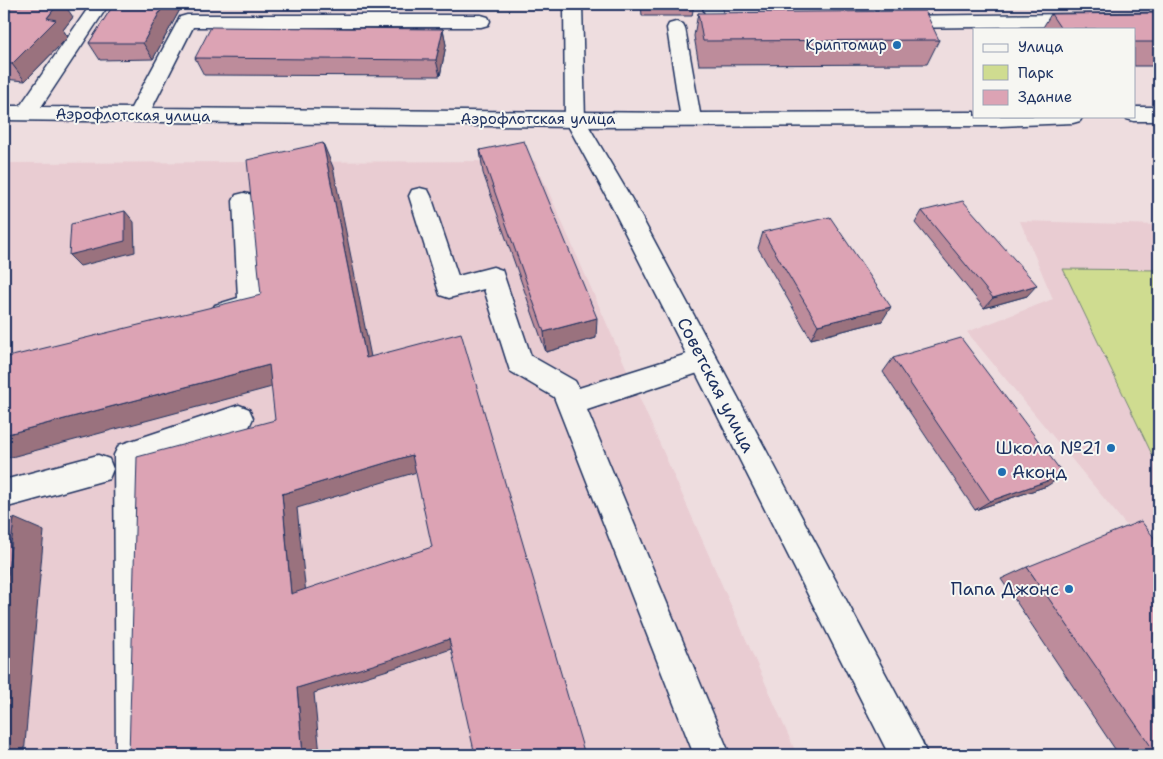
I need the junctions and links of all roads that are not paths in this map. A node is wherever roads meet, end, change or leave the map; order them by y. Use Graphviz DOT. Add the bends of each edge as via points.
graph roads {
  1 [pos="100,4"];
  2 [pos="196,4"];
  3 [pos="240,4"];
  4 [pos="573,4"];
  5 [pos="711,4"];
  6 [pos="964,4"];
  7 [pos="1159,19"];
  8 [pos="232,21"];
  9 [pos="481,21"];
  10 [pos="187,22"];
  11 [pos="874,22"];
  12 [pos="755,23"];
  13 [pos="975,25"];
  14 [pos="676,28"];
  15 [pos="4,113"];
  16 [pos="26,113"];
  17 [pos="1136,114"];
  18 [pos="1159,114"];
  19 [pos="138,115"];
  20 [pos="973,117"];
  21 [pos="692,119"];
  22 [pos="575,120"];
  23 [pos="420,196"];
  24 [pos="244,200"];
  25 [pos="204,317"];
  26 [pos="703,360"];
  27 [pos="571,403"];
  28 [pos="239,418"];
  29 [pos="98,469"];
  30 [pos="4,494"];
  31 [pos="134,755"];
  32 [pos="712,755"];
  33 [pos="909,755"];
  1 -- 16 [label="street"];
  2 -- 10 [label="street"];
  3 -- 8 [label="street"];
  4 -- 22 [label="street, Советская улица"];
  5 -- 12 [label="street" via="716,23"];
  6 -- 13 [label="street"];
  7 -- 13 [label="street"];
  8 -- 9 [label="street"];
  8 -- 10 [label="street"];
  10 -- 19 [label="street"];
  11 -- 13 [label="street"];
  14 -- 21 [label="street"];
  15 -- 16 [label="street, Аэрофлотская улица"];
  16 -- 19 [label="street, Аэрофлотская улица"];
  17 -- 18 [label="street"];
  19 -- 22 [label="street, Аэрофлотская улица"];
  20 -- 21 [label="street, Аэрофлотская улица"];
  21 -- 22 [label="street, Аэрофлотская улица"];
  22 -- 26 [label="street, Советская улица"];
  23 -- 27 [label="street" via="449,288 493,277 520,363 565,389"];
  24 -- 25 [label="street" via="251,305"];
  26 -- 27 [label="street"];
  26 -- 33 [label="street, Советская улица"];
  27 -- 32 [label="street"];
  28 -- 31 [label="street" via="129,455"];
  29 -- 30 [label="street"];
}
